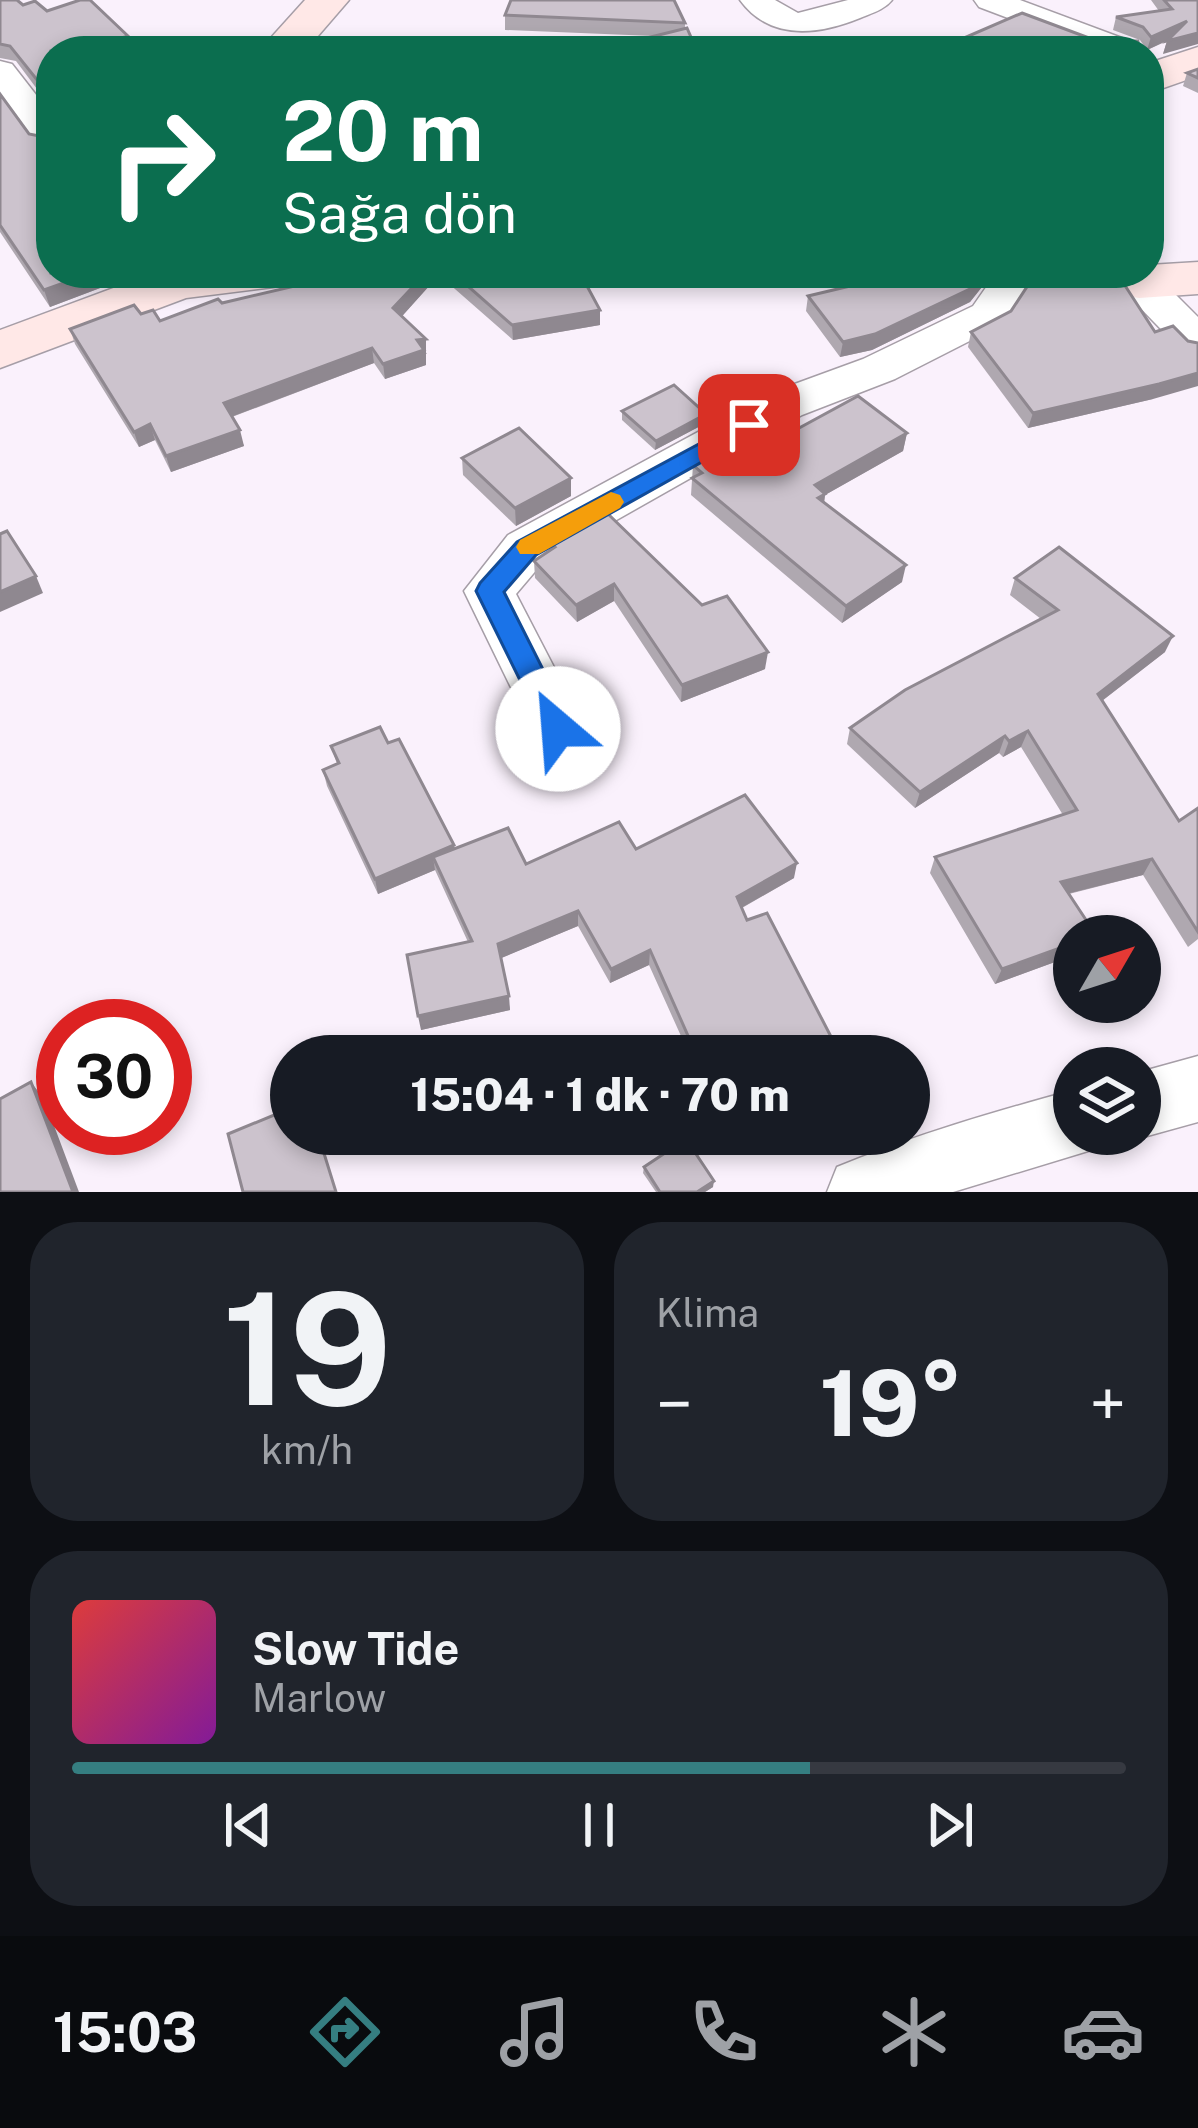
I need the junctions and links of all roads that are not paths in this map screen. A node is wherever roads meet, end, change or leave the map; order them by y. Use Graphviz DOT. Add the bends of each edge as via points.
graph roads {
  1 [pos="328,0"];
  2 [pos="756,0"];
  3 [pos="876,0"];
  4 [pos="990,0"];
  5 [pos="1054,0"];
  6 [pos="295,36"];
  7 [pos="1086,36"];
  8 [pos="1105,36"];
  9 [pos="0,71"];
  10 [pos="12,106"];
  11 [pos="36,127"];
  12 [pos="1198,278"];
  13 [pos="1164,280"];
  14 [pos="146,288"];
  15 [pos="1007,288"];
  16 [pos="1145,288"];
  17 [pos="1198,342"];
  18 [pos="0,350"];
  19 [pos="558,729"];
  20 [pos="1198,1089"];
  21 [pos="1161,1100"];
  22 [pos="1053,1130"];
  23 [pos="862,1192"];
  1 -- 6 [label="street"];
  2 -- 3 [label="street" via="769,16 805,26"];
  4 -- 7 [label="street"];
  5 -- 8 [label="street"];
  9 -- 10 [label="street"];
  10 -- 11 [label="street"];
  12 -- 13 [label="street"];
  14 -- 18 [label="street"];
  15 -- 19 [label="street" via="988,315 786,404 526,548 489,591"];
  16 -- 17 [label="street"];
  20 -- 21 [label="street"];
  22 -- 23 [label="street"];
}
